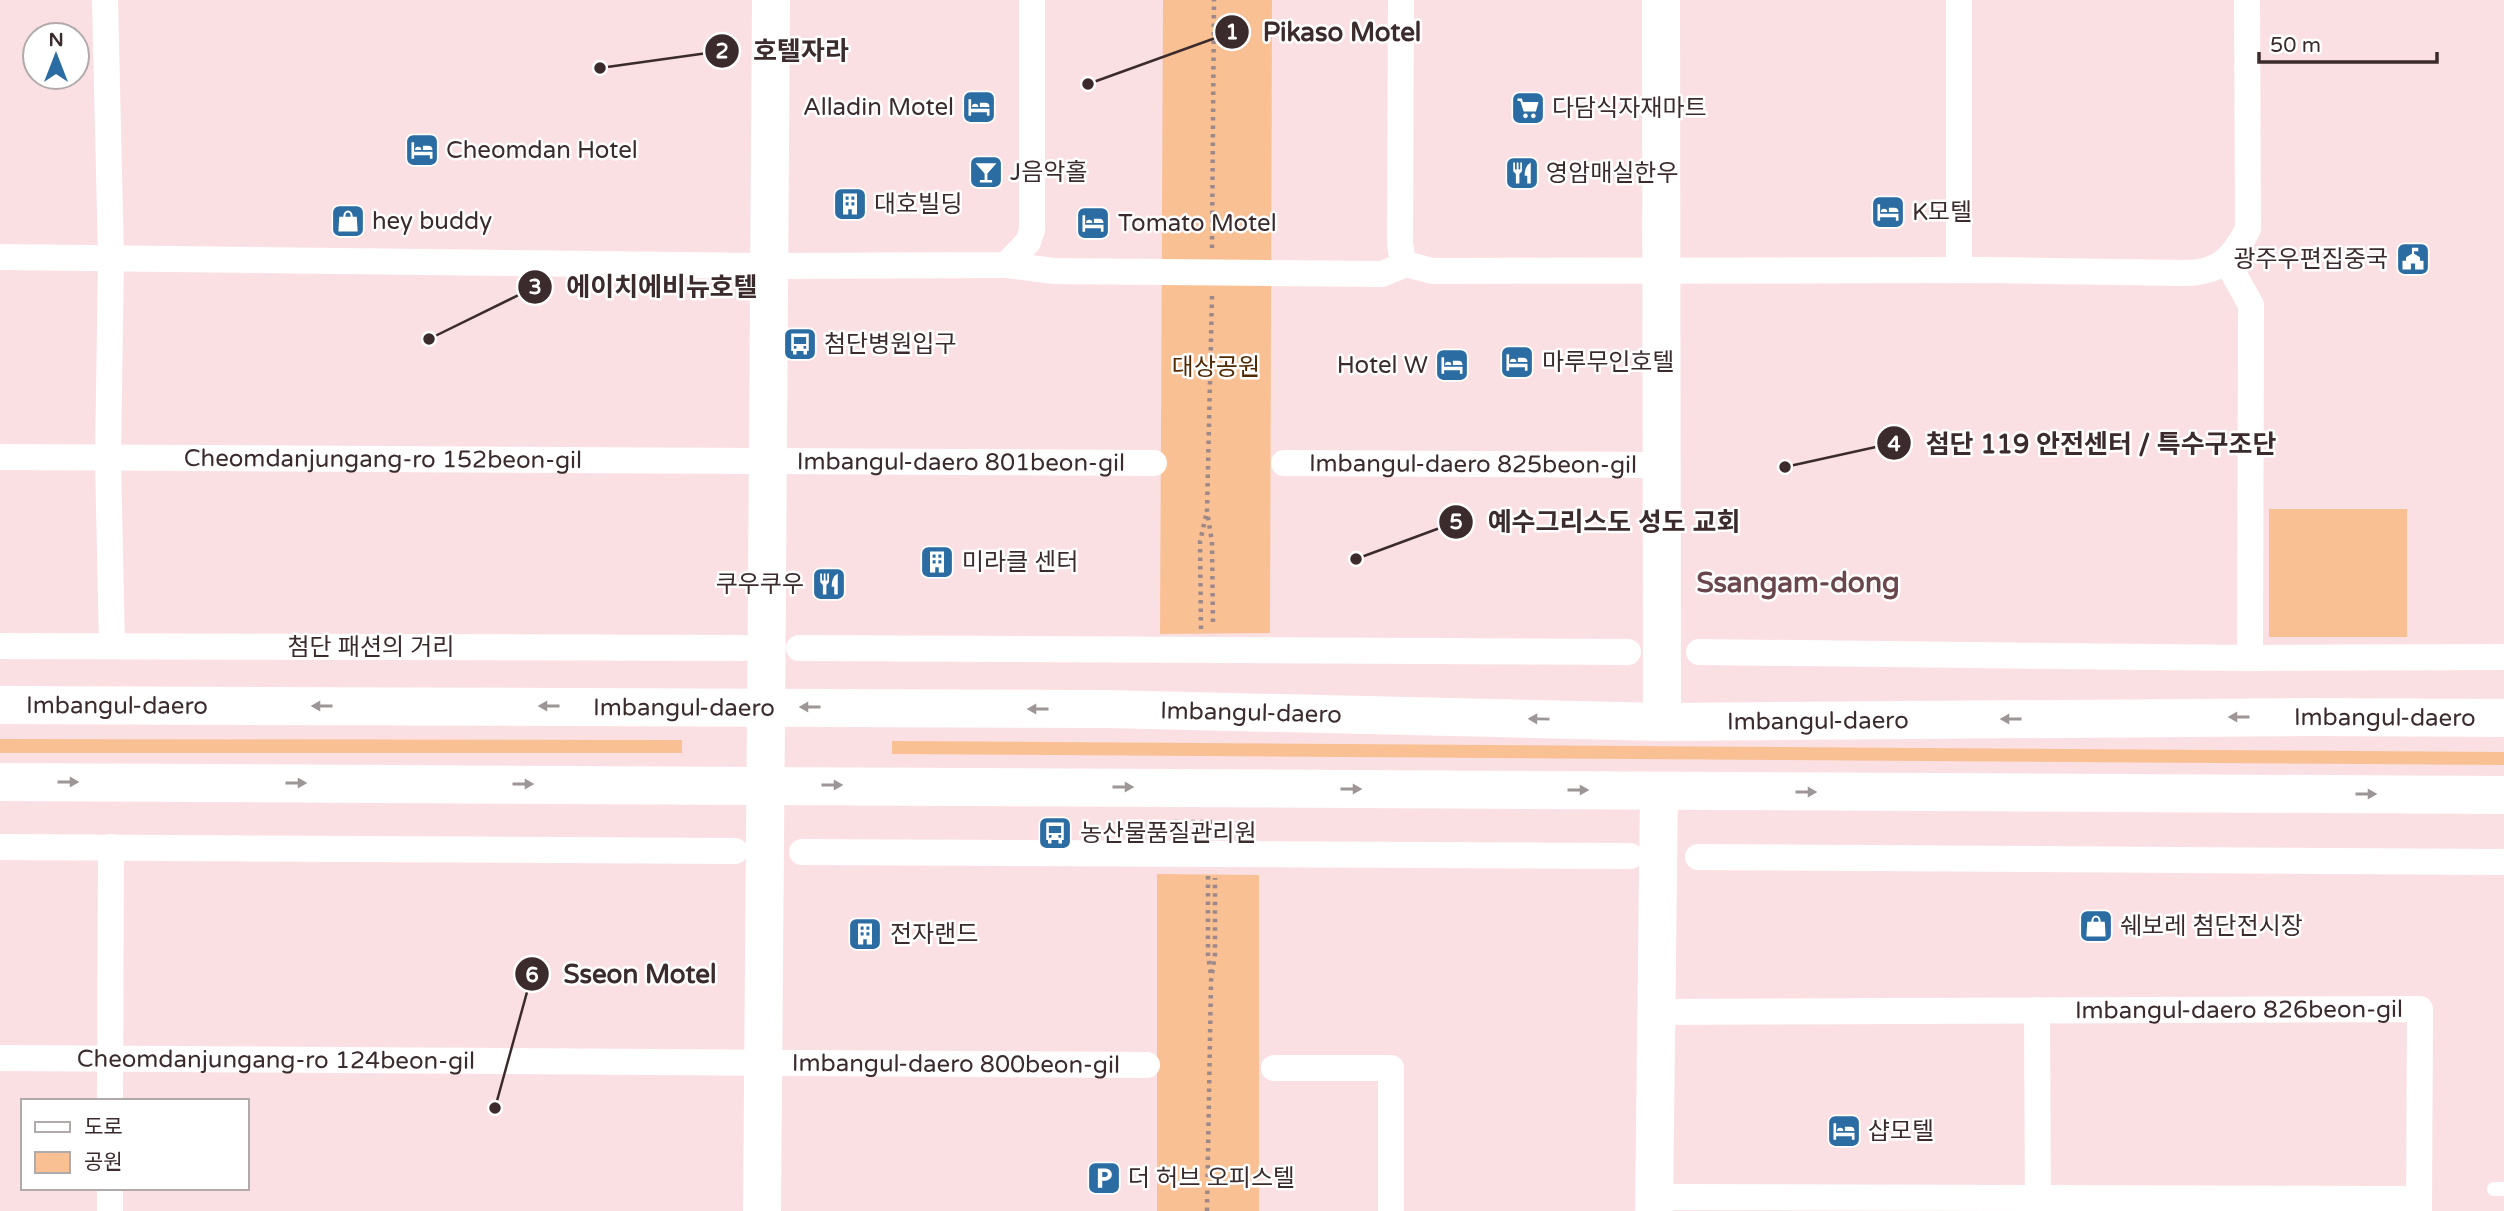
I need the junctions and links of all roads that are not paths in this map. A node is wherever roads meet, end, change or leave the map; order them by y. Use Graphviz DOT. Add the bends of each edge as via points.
graph roads {
  1 [pos="105,0"];
  2 [pos="750,0"];
  3 [pos="771,0"];
  4 [pos="1032,0"];
  5 [pos="1401,0"];
  6 [pos="1661,0"];
  7 [pos="1959,0"];
  8 [pos="2247,0"];
  9 [pos="0,257"];
  10 [pos="111,258"];
  11 [pos="2227,262"];
  12 [pos="1406,264"];
  13 [pos="1006,265"];
  14 [pos="771,266"];
  15 [pos="1660,270"];
  16 [pos="1959,270"];
  17 [pos="0,457"];
  18 [pos="108,459"];
  19 [pos="767,461"];
  20 [pos="1154,463"];
  21 [pos="1284,463"];
  22 [pos="1661,465"];
  23 [pos="0,646"];
  24 [pos="113,646"];
  25 [pos="743,648"];
  26 [pos="799,648"];
  27 [pos="1628,652"];
  28 [pos="1699,652"];
  29 [pos="2504,657"];
  30 [pos="2250,658"];
  31 [pos="0,705"];
  32 [pos="764,707"];
  33 [pos="2504,718"];
  34 [pos="1662,722"];
  35 [pos="0,782"];
  36 [pos="763,784"];
  37 [pos="1659,791"];
  38 [pos="2504,795"];
  39 [pos="0,846"];
  40 [pos="111,847"];
  41 [pos="735,851"];
  42 [pos="802,852"];
  43 [pos="1630,856"];
  44 [pos="1698,857"];
  45 [pos="2504,862"];
  46 [pos="2036,1010"];
  47 [pos="1656,1012"];
  48 [pos="0,1058"];
  49 [pos="110,1058"];
  50 [pos="763,1062"];
  51 [pos="1147,1065"];
  52 [pos="1274,1068"];
  53 [pos="110,1099"];
  54 [pos="110,1190"];
  55 [pos="1654,1204"];
  56 [pos="2038,1204"];
  57 [pos="2419,1205"];
  58 [pos="110,1211"];
  59 [pos="762,1211"];
  60 [pos="1391,1211"];
  1 -- 10 [label="street"];
  2 -- 3 [label="street, Imbangul-daero 801beon-gil"];
  3 -- 14 [label="main road, Imbangul-daero 801beon-gil"];
  4 -- 13 [label="street" via="1032,229 1028,242"];
  5 -- 12 [label="street" via="1400,244"];
  6 -- 15 [label="main road, Imbangul-daero 825beon-gil"];
  7 -- 16 [label="street"];
  8 -- 11 [label="street" via="2248,229"];
  9 -- 10 [label="street"];
  10 -- 14 [label="street"];
  10 -- 18 [label="street"];
  11 -- 16 [label="street" via="2200,273"];
  11 -- 30 [label="street" via="2251,305"];
  12 -- 13 [label="street" via="1382,274 1054,271"];
  12 -- 15 [label="street" via="1432,271"];
  13 -- 14 [label="street"];
  14 -- 19 [label="main road, Imbangul-daero 801beon-gil"];
  15 -- 16 [label="street"];
  15 -- 22 [label="main road, Imbangul-daero 825beon-gil"];
  17 -- 18 [label="street, Cheomdanjungang-ro 152beon-gil"];
  18 -- 19 [label="street, Cheomdanjungang-ro 152beon-gil"];
  18 -- 24 [label="street"];
  19 -- 20 [label="street, Imbangul-daero 801beon-gil"];
  19 -- 32 [label="main road, Imbangul-daero 801beon-gil"];
  21 -- 22 [label="street, Imbangul-daero 825beon-gil"];
  22 -- 34 [label="main road, Imbangul-daero 825beon-gil"];
  23 -- 24 [label="street, 첨단 패션의 거리"];
  24 -- 25 [label="street, 첨단 패션의 거리"];
  26 -- 27 [label="street"];
  28 -- 30 [label="street"];
  29 -- 30 [label="street"];
  32 -- 31 [label="main road, Imbangul-daero, one-way"];
  34 -- 32 [label="main road, Imbangul-daero, one-way" via="1106,709"];
  32 -- 36 [label="main road, Imbangul-daero 800beon-gil"];
  33 -- 34 [label="main road, Imbangul-daero, one-way"];
  35 -- 36 [label="main road, one-way"];
  36 -- 37 [label="main road, one-way"];
  36 -- 50 [label="main road, Imbangul-daero 800beon-gil"];
  37 -- 38 [label="main road, one-way"];
  37 -- 47 [label="main road, Imbangul-daero 826beon-gil"];
  39 -- 40 [label="street"];
  40 -- 41 [label="street"];
  40 -- 49 [label="street"];
  42 -- 43 [label="street"];
  44 -- 45 [label="street"];
  46 -- 47 [label="street, Imbangul-daero 826beon-gil"];
  46 -- 56 [label="street"];
  46 -- 57 [label="street, Imbangul-daero 826beon-gil" via="2420,1009"];
  47 -- 55 [label="main road, Imbangul-daero 826beon-gil"];
  48 -- 49 [label="street, Cheomdanjungang-ro 124beon-gil"];
  49 -- 50 [label="street, Cheomdanjungang-ro 124beon-gil"];
  49 -- 53 [label="street"];
  50 -- 51 [label="street, Imbangul-daero 800beon-gil"];
  50 -- 59 [label="main road, Imbangul-daero 800beon-gil"];
  52 -- 60 [label="street" via="1391,1069"];
  54 -- 58 [label="street"];
  55 -- 56 [label="street, Imbangul-daero 826beon-gil"];
  56 -- 57 [label="street, Imbangul-daero 826beon-gil"];
}
